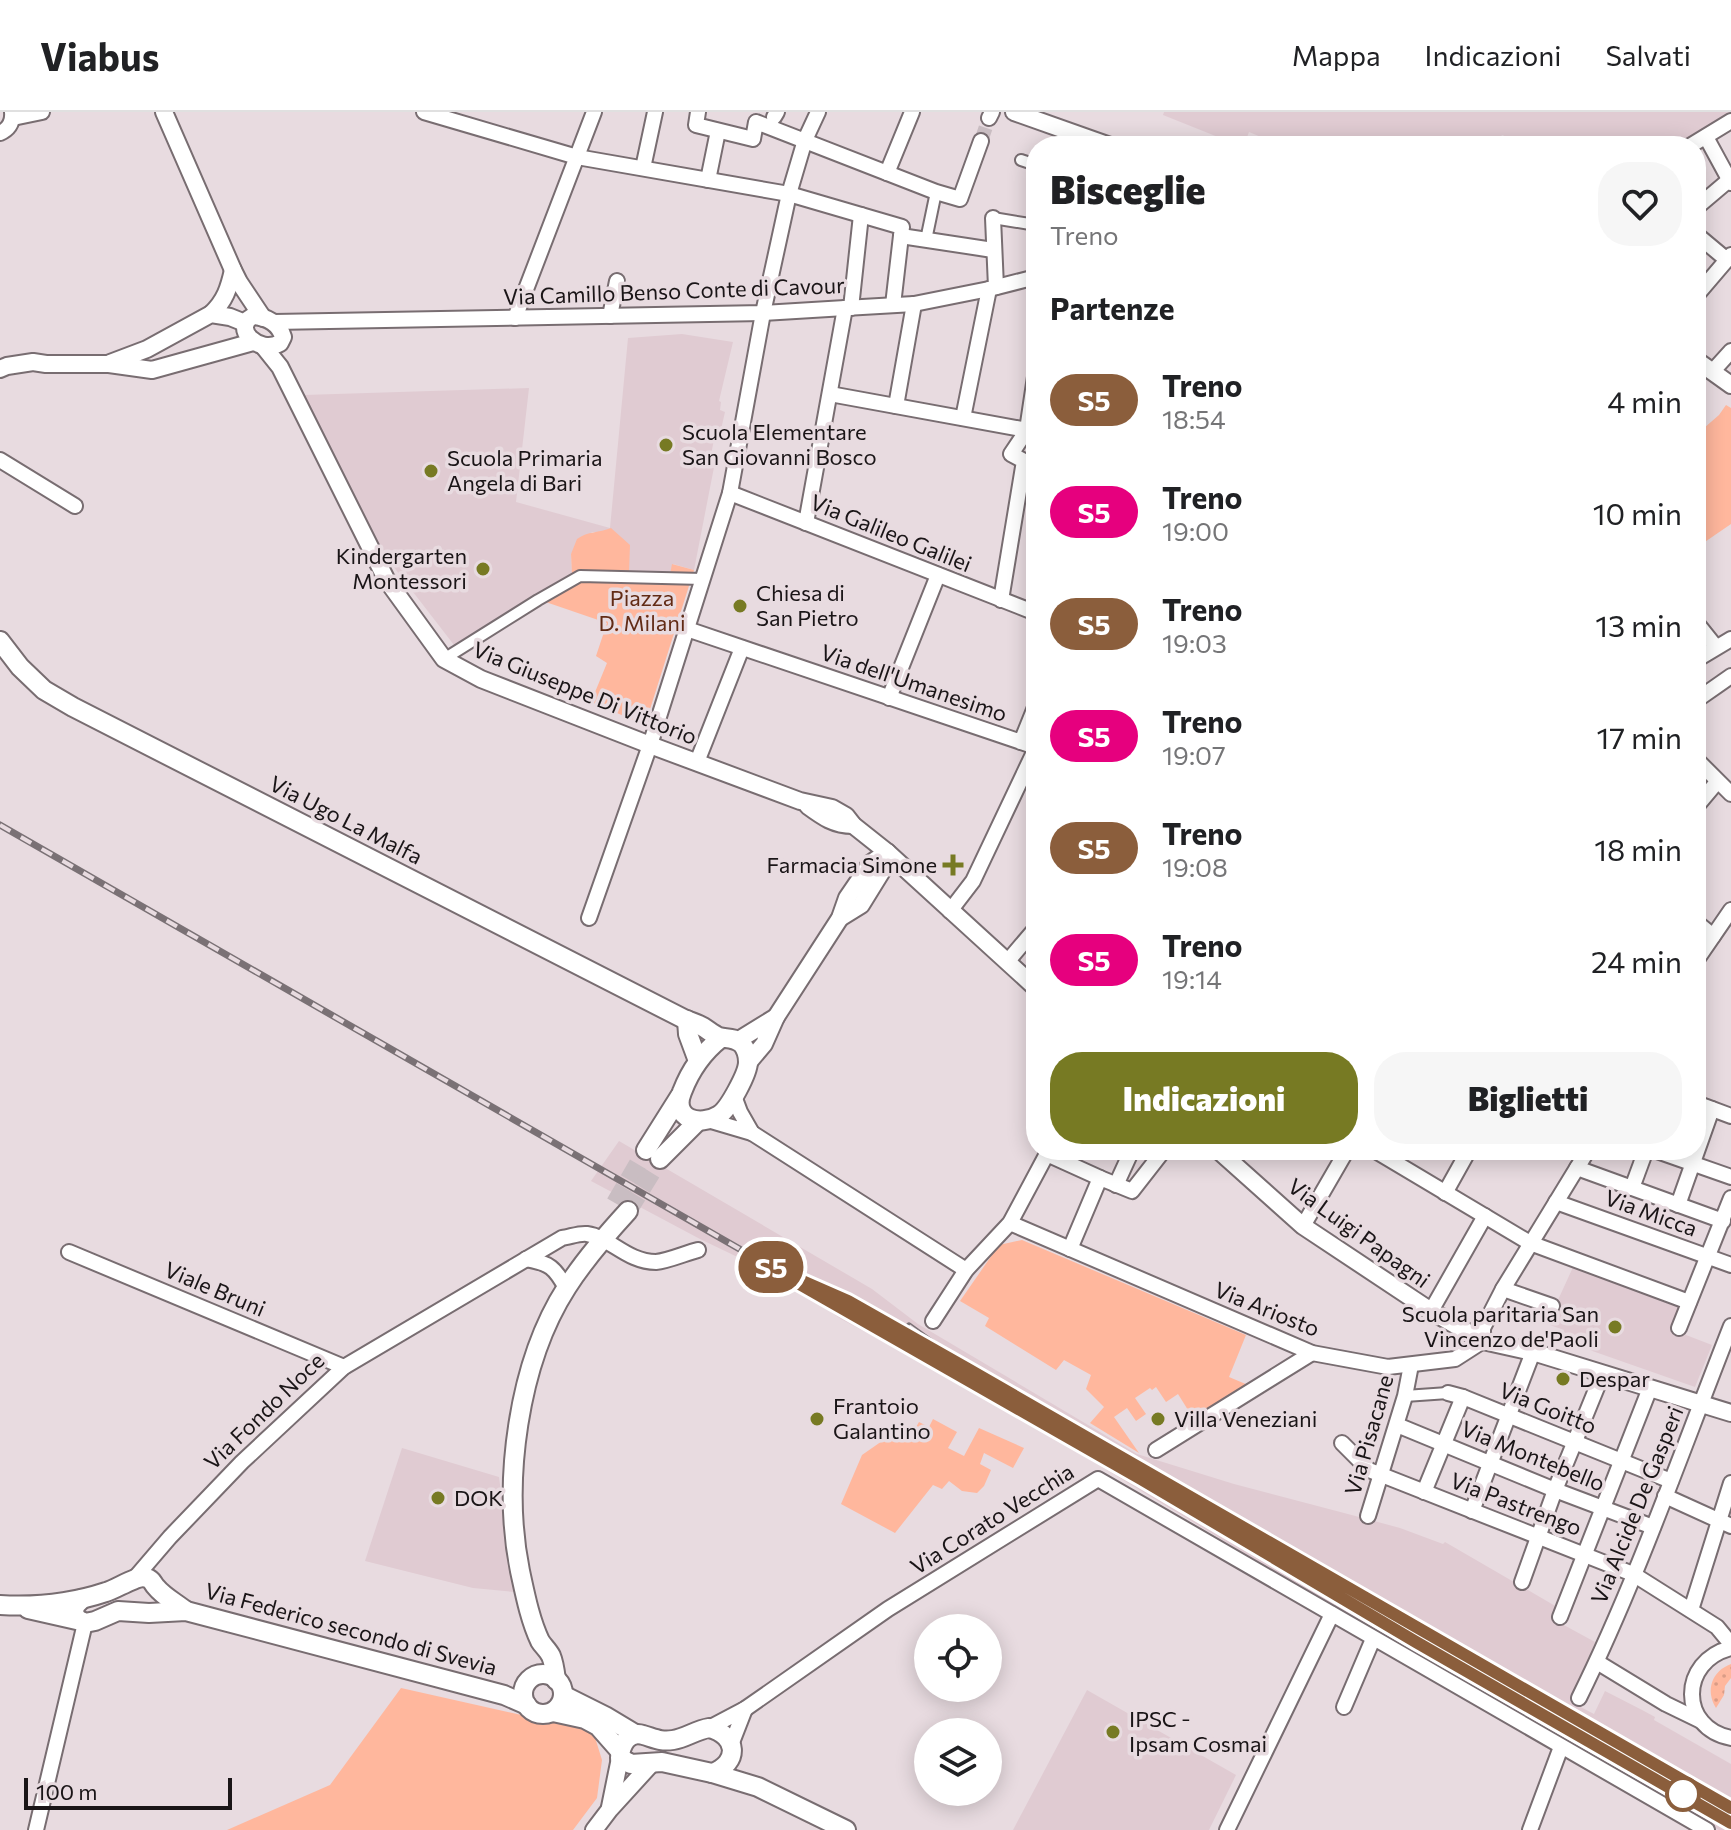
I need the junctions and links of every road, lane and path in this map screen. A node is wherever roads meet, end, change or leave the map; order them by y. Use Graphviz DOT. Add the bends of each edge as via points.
graph roads {
  1 [pos="42,112"];
  2 [pos="164,112"];
  3 [pos="424,112"];
  4 [pos="594,112"];
  5 [pos="655,112"];
  6 [pos="698,112"];
  7 [pos="818,112"];
  8 [pos="912,112"];
  9 [pos="1014,112"];
  10 [pos="12,115"];
  11 [pos="452,116"];
  12 [pos="1731,121"];
  13 [pos="718,131"];
  14 [pos="0,133"];
  15 [pos="1061,136"];
  16 [pos="1706,137"];
  17 [pos="805,140"];
  18 [pos="981,141"];
  19 [pos="577,157"];
  20 [pos="1021,160"];
  21 [pos="1026,162"];
  22 [pos="643,168"];
  23 [pos="887,173"];
  24 [pos="708,180"];
  25 [pos="1730,181"];
  26 [pos="936,192"];
  27 [pos="789,194"];
  28 [pos="1706,200"];
  29 [pos="861,215"];
  30 [pos="993,218"];
  31 [pos="1026,223"];
  32 [pos="902,232"];
  33 [pos="926,240"];
  34 [pos="1706,241"];
  35 [pos="993,250"];
  36 [pos="1729,257"];
  37 [pos="236,276"];
  38 [pos="1026,280"];
  39 [pos="617,281"];
  40 [pos="1706,284"];
  41 [pos="992,288"];
  42 [pos="914,304"];
  43 [pos="893,305"];
  44 [pos="848,308"];
  45 [pos="763,313"];
  46 [pos="211,314"];
  47 [pos="610,316"];
  48 [pos="515,318"];
  49 [pos="257,321"];
  50 [pos="311,322"];
  51 [pos="270,342"];
  52 [pos="1731,351"];
  53 [pos="109,364"];
  54 [pos="1706,368"];
  55 [pos="0,369"];
  56 [pos="1712,372"];
  57 [pos="1731,385"];
  58 [pos="830,394"];
  59 [pos="896,406"];
  60 [pos="963,418"];
  61 [pos="1026,430"];
  62 [pos="1026,432"];
  63 [pos="0,460"];
  64 [pos="1026,462"];
  65 [pos="1026,483"];
  66 [pos="730,493"];
  67 [pos="75,506"];
  68 [pos="806,523"];
  69 [pos="938,575"];
  70 [pos="703,579"];
  71 [pos="1001,600"];
  72 [pos="1026,609"];
  73 [pos="687,629"];
  74 [pos="1706,634"];
  75 [pos="1731,639"];
  76 [pos="0,641"];
  77 [pos="1716,647"];
  78 [pos="742,648"];
  79 [pos="1706,654"];
  80 [pos="444,659"];
  81 [pos="1728,684"];
  82 [pos="1706,695"];
  83 [pos="889,698"];
  84 [pos="1026,730"];
  85 [pos="1021,742"];
  86 [pos="1026,744"];
  87 [pos="650,745"];
  88 [pos="697,762"];
  89 [pos="1026,769"];
  90 [pos="1706,770"];
  91 [pos="1717,782"];
  92 [pos="1731,794"];
  93 [pos="1706,795"];
  94 [pos="887,852"];
  95 [pos="1731,910"];
  96 [pos="950,911"];
  97 [pos="589,918"];
  98 [pos="1706,930"];
  99 [pos="1713,936"];
  100 [pos="1026,940"];
  101 [pos="1706,946"];
  102 [pos="1007,962"];
  103 [pos="1026,979"];
  104 [pos="776,1017"];
  105 [pos="687,1020"];
  106 [pos="729,1039"];
  107 [pos="698,1061"];
  108 [pos="748,1063"];
  109 [pos="680,1096"];
  110 [pos="734,1096"];
  111 [pos="1706,1107"];
  112 [pos="1712,1109"];
  113 [pos="1731,1116"];
  114 [pos="703,1120"];
  115 [pos="1706,1126"];
  116 [pos="752,1133"];
  117 [pos="1044,1160"];
  118 [pos="1064,1160"];
  119 [pos="1127,1160"];
  120 [pos="1156,1160"];
  121 [pos="1230,1160"];
  122 [pos="1341,1160"];
  123 [pos="1391,1160"];
  124 [pos="1463,1160"];
  125 [pos="1582,1160"];
  126 [pos="1642,1160"];
  127 [pos="1682,1160"];
  128 [pos="1694,1160"];
  129 [pos="1693,1164"];
  130 [pos="1577,1168"];
  131 [pos="1731,1177"];
  132 [pos="1100,1178"];
  133 [pos="1116,1185"];
  134 [pos="1632,1188"];
  135 [pos="1445,1193"];
  136 [pos="1731,1198"];
  137 [pos="1556,1202"];
  138 [pos="1678,1205"];
  139 [pos="621,1207"];
  140 [pos="1485,1216"];
  141 [pos="1723,1221"];
  142 [pos="1010,1223"];
  143 [pos="1303,1226"];
  144 [pos="602,1238"];
  145 [pos="1530,1243"];
  146 [pos="1070,1249"];
  147 [pos="698,1250"];
  148 [pos="69,1252"];
  149 [pos="1707,1257"];
  150 [pos="526,1259"];
  151 [pos="1731,1265"];
  152 [pos="966,1270"];
  153 [pos="566,1288"];
  154 [pos="1503,1289"];
  155 [pos="1689,1302"];
  156 [pos="1552,1306"];
  157 [pos="1431,1311"];
  158 [pos="933,1321"];
  159 [pos="1731,1326"];
  160 [pos="1679,1328"];
  161 [pos="1483,1341"];
  162 [pos="1533,1352"];
  163 [pos="1312,1353"];
  164 [pos="1411,1365"];
  165 [pos="344,1367"];
  166 [pos="1602,1375"];
  167 [pos="1650,1388"];
  168 [pos="1456,1395"];
  169 [pos="1405,1396"];
  170 [pos="1701,1402"];
  171 [pos="1731,1413"];
  172 [pos="1509,1416"];
  173 [pos="1397,1425"];
  174 [pos="1342,1443"];
  175 [pos="1574,1443"];
  176 [pos="1443,1444"];
  177 [pos="1156,1450"];
  178 [pos="1621,1462"];
  179 [pos="1491,1463"];
  180 [pos="1382,1475"];
  181 [pos="1671,1481"];
  182 [pos="1731,1483"];
  183 [pos="1555,1490"];
  184 [pos="1424,1492"];
  185 [pos="1665,1496"];
  186 [pos="1603,1509"];
  187 [pos="1472,1511"];
  188 [pos="1368,1516"];
  189 [pos="1725,1523"];
  190 [pos="1653,1527"];
  191 [pos="1539,1536"];
  192 [pos="1585,1555"];
  193 [pos="1633,1574"];
  194 [pos="134,1579"];
  195 [pos="1522,1582"];
  196 [pos="158,1590"];
  197 [pos="82,1599"];
  198 [pos="7,1605"];
  199 [pos="1691,1610"];
  200 [pos="186,1611"];
  201 [pos="149,1613"];
  202 [pos="1332,1614"];
  203 [pos="1560,1617"];
  204 [pos="83,1622"];
  205 [pos="1373,1639"];
  206 [pos="541,1643"];
  207 [pos="1731,1646"];
  208 [pos="1597,1662"];
  209 [pos="560,1687"];
  210 [pos="528,1690"];
  211 [pos="1579,1698"];
  212 [pos="1344,1707"];
  213 [pos="745,1709"];
  214 [pos="553,1712"];
  215 [pos="1702,1721"];
  216 [pos="709,1728"];
  217 [pos="635,1734"];
  218 [pos="1731,1738"];
  219 [pos="1561,1747"];
  220 [pos="732,1749"];
  221 [pos="620,1754"];
  222 [pos="652,1763"];
  223 [pos="712,1773"];
  224 [pos="758,1787"];
  225 [pos="610,1809"];
  226 [pos="36,1830"];
  227 [pos="594,1830"];
  228 [pos="846,1830"];
  229 [pos="1227,1830"];
  230 [pos="1530,1830"];
  231 [pos="1707,1830"];
  1 -- 10 [label="street"];
  2 -- 37 [label="street, Via Giuseppe Di Vittorio"];
  3 -- 11 [label="street"];
  4 -- 19 [label="street"];
  5 -- 22 [label="street"];
  6 -- 13 [label="street" via="696,125"];
  7 -- 17 [label="street"];
  8 -- 23 [label="street"];
  9 -- 15 [label="street"];
  10 -- 14 [label="street"];
  11 -- 19 [label="street"];
  12 -- 16 [label="street"];
  13 -- 17 [label="street" via="753,139 756,122"];
  13 -- 24 [label="street"];
  16 -- 25 [label="street"];
  17 -- 23 [label="street"];
  17 -- 27 [label="street"];
  18 -- 26 [label="street" via="960,199"];
  19 -- 22 [label="street"];
  19 -- 48 [label="street"];
  20 -- 21 [label="street"];
  22 -- 24 [label="street"];
  23 -- 26 [label="street"];
  24 -- 27 [label="street"];
  25 -- 28 [label="street"];
  26 -- 33 [label="street"];
  27 -- 29 [label="street"];
  27 -- 45 [label="street"];
  29 -- 32 [label="street"];
  29 -- 44 [label="street"];
  30 -- 31 [label="street"];
  30 -- 35 [label="street"];
  32 -- 33 [label="street"];
  32 -- 43 [label="street"];
  33 -- 35 [label="street"];
  34 -- 36 [label="street"];
  35 -- 41 [label="street"];
  36 -- 40 [label="street"];
  37 -- 46 [label="street"];
  37 -- 49 [label="street, Via Giuseppe Di Vittorio"];
  38 -- 41 [label="street, Via Camillo Benso Conte di Cavour"];
  39 -- 47 [label="street"];
  41 -- 42 [label="street, Via Camillo Benso Conte di Cavour"];
  41 -- 60 [label="street"];
  42 -- 43 [label="street, Via Camillo Benso Conte di Cavour"];
  42 -- 59 [label="street"];
  43 -- 44 [label="street, Via Camillo Benso Conte di Cavour"];
  44 -- 45 [label="street, Via Camillo Benso Conte di Cavour"];
  44 -- 58 [label="street"];
  45 -- 47 [label="street, Via Camillo Benso Conte di Cavour"];
  45 -- 66 [label="street"];
  46 -- 49 [label="street, Via Camillo Benso Conte di Cavour"];
  46 -- 53 [label="street, Via Camillo Benso Conte di Cavour"];
  47 -- 48 [label="street, Via Camillo Benso Conte di Cavour"];
  48 -- 50 [label="street, Via Camillo Benso Conte di Cavour"];
  49 -- 50 [label="street, Via Camillo Benso Conte di Cavour"];
  49 -- 51 [label="street, Via Giuseppe Di Vittorio" via="246,332"];
  49 -- 51 [label="street, Via Giuseppe Di Vittorio" via="281,331"];
  50 -- 51 [label="street, Via Camillo Benso Conte di Cavour"];
  51 -- 53 [label="street, Via Camillo Benso Conte di Cavour" via="152,370"];
  51 -- 80 [label="street, Via Giuseppe Di Vittorio" via="386,579"];
  52 -- 56 [label="street"];
  53 -- 55 [label="street, Via Camillo Benso Conte di Cavour" via="33,362"];
  54 -- 56 [label="street"];
  56 -- 57 [label="street"];
  58 -- 59 [label="street"];
  58 -- 68 [label="street"];
  59 -- 60 [label="street"];
  60 -- 61 [label="street"];
  62 -- 64 [label="street" via="1011,454"];
  63 -- 67 [label="street"];
  65 -- 71 [label="street"];
  66 -- 68 [label="street, Via Galileo Galilei"];
  66 -- 70 [label="street"];
  68 -- 69 [label="street, Via Galileo Galilei"];
  69 -- 71 [label="street, Via Galileo Galilei"];
  69 -- 83 [label="street"];
  70 -- 73 [label="street"];
  70 -- 80 [label="street" via="580,576"];
  71 -- 72 [label="street, Via Galileo Galilei"];
  73 -- 78 [label="street, Via dell'Umanesimo"];
  73 -- 87 [label="street"];
  74 -- 77 [label="street"];
  75 -- 77 [label="street"];
  76 -- 105 [label="main road, Via Ugo La Malfa" via="44,690 73,707"];
  77 -- 79 [label="street"];
  78 -- 83 [label="street, Via dell'Umanesimo"];
  78 -- 88 [label="street"];
  80 -- 87 [label="street, Via Giuseppe Di Vittorio" via="481,679"];
  81 -- 82 [label="street"];
  83 -- 85 [label="street, Via dell'Umanesimo"];
  84 -- 85 [label="street"];
  85 -- 86 [label="street, Via dell'Umanesimo"];
  87 -- 88 [label="street, Via Giuseppe Di Vittorio"];
  87 -- 97 [label="street"];
  88 -- 94 [label="street, Via Giuseppe Di Vittorio" via="800,801 827,820 853,825"];
  89 -- 96 [label="street" via="973,881"];
  90 -- 91 [label="street"];
  91 -- 92 [label="street"];
  91 -- 93 [label="street"];
  94 -- 96 [label="street, Via Giuseppe Di Vittorio"];
  94 -- 104 [label="street" via="861,905 840,918"];
  95 -- 99 [label="street"];
  96 -- 102 [label="street, Via Giuseppe Di Vittorio"];
  98 -- 99 [label="street"];
  99 -- 101 [label="street"];
  100 -- 102 [label="street"];
  102 -- 103 [label="street, Via Giuseppe Di Vittorio"];
  104 -- 106 [label="street"];
  104 -- 108 [label="street"];
  105 -- 106 [label="main road, Via Ugo La Malfa"];
  105 -- 107 [label="main road"];
  106 -- 107 [label="main road" via="709,1047"];
  106 -- 108 [label="main road" via="746,1051"];
  107 -- 109 [label="main road"];
  108 -- 110 [label="main road"];
  109 -- 114 [label="main road" via="684,1115"];
  109 -- 114 [label="main road" via="653,1154"];
  110 -- 114 [label="main road" via="718,1117"];
  110 -- 116 [label="street"];
  111 -- 112 [label="street"];
  112 -- 113 [label="street"];
  112 -- 115 [label="street"];
  114 -- 116 [label="street"];
  116 -- 152 [label="street"];
  117 -- 142 [label="street"];
  118 -- 132 [label="street"];
  119 -- 133 [label="street"];
  120 -- 133 [label="street" via="1132,1191"];
  121 -- 143 [label="street, Via Luigi Papagni"];
  122 -- 143 [label="street"];
  123 -- 135 [label="street"];
  124 -- 135 [label="street"];
  125 -- 130 [label="street"];
  126 -- 134 [label="street"];
  127 -- 129 [label="street"];
  128 -- 129 [label="street"];
  129 -- 131 [label="street"];
  129 -- 138 [label="street"];
  130 -- 134 [label="street"];
  130 -- 137 [label="street"];
  132 -- 133 [label="street"];
  132 -- 146 [label="street"];
  134 -- 138 [label="street"];
  135 -- 140 [label="street"];
  136 -- 141 [label="street"];
  137 -- 145 [label="street"];
  137 -- 149 [label="street, Via Micca"];
  138 -- 141 [label="street"];
  139 -- 144 [label="main road"];
  140 -- 145 [label="street"];
  140 -- 157 [label="street"];
  141 -- 149 [label="street"];
  142 -- 146 [label="street, Via Ariosto"];
  142 -- 152 [label="street"];
  143 -- 157 [label="street, Via Luigi Papagni"];
  144 -- 147 [label="street" via="632,1257 656,1262"];
  144 -- 150 [label="street, Via Fondo Noce" via="562,1238"];
  144 -- 153 [label="main road"];
  145 -- 154 [label="street"];
  145 -- 155 [label="street"];
  146 -- 163 [label="street, Via Ariosto"];
  148 -- 165 [label="street, Viale Bruni"];
  149 -- 151 [label="street, Via Micca"];
  149 -- 155 [label="street"];
  150 -- 153 [label="street" via="558,1272"];
  150 -- 165 [label="street, Via Fondo Noce"];
  152 -- 158 [label="street"];
  153 -- 206 [label="main road" via="530,1367 515,1448 519,1569"];
  154 -- 156 [label="street"];
  154 -- 161 [label="street" via="1483,1328"];
  155 -- 160 [label="street"];
  157 -- 161 [label="street, Via Luigi Papagni"];
  159 -- 170 [label="street, Via Alcide De Gasperi"];
  161 -- 162 [label="street"];
  161 -- 164 [label="street, Via Ariosto" via="1455,1359"];
  162 -- 166 [label="street"];
  162 -- 172 [label="street"];
  163 -- 164 [label="street, Via Ariosto" via="1388,1367"];
  163 -- 177 [label="street"];
  164 -- 169 [label="street, Via Pisacane"];
  165 -- 194 [label="street, Via Fondo Noce" via="242,1462"];
  166 -- 167 [label="street"];
  166 -- 175 [label="street"];
  167 -- 170 [label="street"];
  167 -- 178 [label="street"];
  168 -- 169 [label="street, Via Goitto"];
  168 -- 172 [label="street, Via Goitto"];
  168 -- 176 [label="street"];
  169 -- 173 [label="street, Via Pisacane"];
  170 -- 171 [label="street"];
  170 -- 181 [label="street, Via Alcide De Gasperi"];
  172 -- 175 [label="street, Via Goitto"];
  172 -- 179 [label="street"];
  173 -- 176 [label="street, Via Montebello"];
  173 -- 180 [label="street, Via Pisacane"];
  174 -- 180 [label="street, Via Pastrengo" via="1369,1470"];
  175 -- 178 [label="street, Via Goitto"];
  175 -- 183 [label="street"];
  176 -- 179 [label="street, Via Montebello"];
  176 -- 184 [label="street"];
  178 -- 181 [label="street, Via Goitto"];
  178 -- 186 [label="street"];
  179 -- 183 [label="street, Via Montebello"];
  179 -- 187 [label="street"];
  180 -- 184 [label="street, Via Pastrengo"];
  180 -- 188 [label="street, Via Pisacane"];
  181 -- 185 [label="street, Via Alcide De Gasperi"];
  182 -- 189 [label="street"];
  183 -- 186 [label="street, Via Montebello"];
  183 -- 191 [label="street"];
  184 -- 187 [label="street, Via Pastrengo"];
  185 -- 189 [label="street"];
  185 -- 190 [label="street, Via Alcide De Gasperi"];
  186 -- 190 [label="street, Via Montebello"];
  186 -- 192 [label="street"];
  187 -- 191 [label="street, Via Pastrengo"];
  189 -- 199 [label="street"];
  190 -- 193 [label="street, Via Alcide De Gasperi"];
  191 -- 192 [label="street, Via Pastrengo"];
  191 -- 195 [label="street"];
  192 -- 193 [label="street, Via Pastrengo"];
  192 -- 203 [label="street"];
  193 -- 199 [label="street, Via Pastrengo"];
  193 -- 208 [label="street, Via Alcide De Gasperi"];
  194 -- 196 [label="main road, Via Federico secondo di Svevia" via="149,1579"];
  194 -- 197 [label="main road, Via Fondo Noce"];
  196 -- 200 [label="main road, Via Federico secondo di Svevia"];
  196 -- 201 [label="main road" via="160,1604"];
  197 -- 198 [label="main road, Via Fondo Noce"];
  197 -- 204 [label="main road" via="73,1609"];
  198 -- 204 [label="main road"];
  199 -- 207 [label="street, Via Pastrengo" via="1717,1627"];
  200 -- 201 [label="main road, Via Federico secondo di Svevia"];
  200 -- 210 [label="main road, Via Federico secondo di Svevia" via="504,1695"];
  201 -- 204 [label="main road, Via Federico secondo di Svevia" via="118,1611"];
  202 -- 205 [label="street, Via Corato Vecchia"];
  202 -- 213 [label="street, Via Corato Vecchia" via="1098,1479 888,1609"];
  202 -- 229 [label="street"];
  204 -- 226 [label="street"];
  205 -- 212 [label="street"];
  205 -- 219 [label="street, Via Corato Vecchia"];
  206 -- 209 [label="main road"];
  206 -- 210 [label="main road"];
  207 -- 215 [label="street" via="1708,1658 1693,1682 1692,1696"];
  208 -- 211 [label="street, Via Alcide De Gasperi"];
  208 -- 215 [label="street"];
  209 -- 210 [label="main road, Via Federico secondo di Svevia" via="545,1675"];
  209 -- 214 [label="main road" via="561,1703"];
  209 -- 217 [label="main road, Via Federico secondo di Svevia"];
  210 -- 214 [label="main road, Via Federico secondo di Svevia" via="536,1713"];
  213 -- 216 [label="street, Via Corato Vecchia"];
  213 -- 220 [label="street"];
  214 -- 221 [label="main road, Via Federico secondo di Svevia" via="598,1726"];
  215 -- 218 [label="street"];
  216 -- 217 [label="main road" via="666,1741"];
  216 -- 220 [label="main road" via="723,1734"];
  217 -- 221 [label="main road" via="624,1741"];
  219 -- 230 [label="street"];
  219 -- 231 [label="street, Via Corato Vecchia"];
  220 -- 223 [label="main road" via="727,1765"];
  220 -- 224 [label="main road"];
  221 -- 222 [label="main road" via="631,1764"];
  221 -- 225 [label="street"];
  222 -- 223 [label="main road"];
  222 -- 225 [label="street"];
  223 -- 224 [label="main road"];
  224 -- 228 [label="main road"];
  225 -- 227 [label="street"];
}
